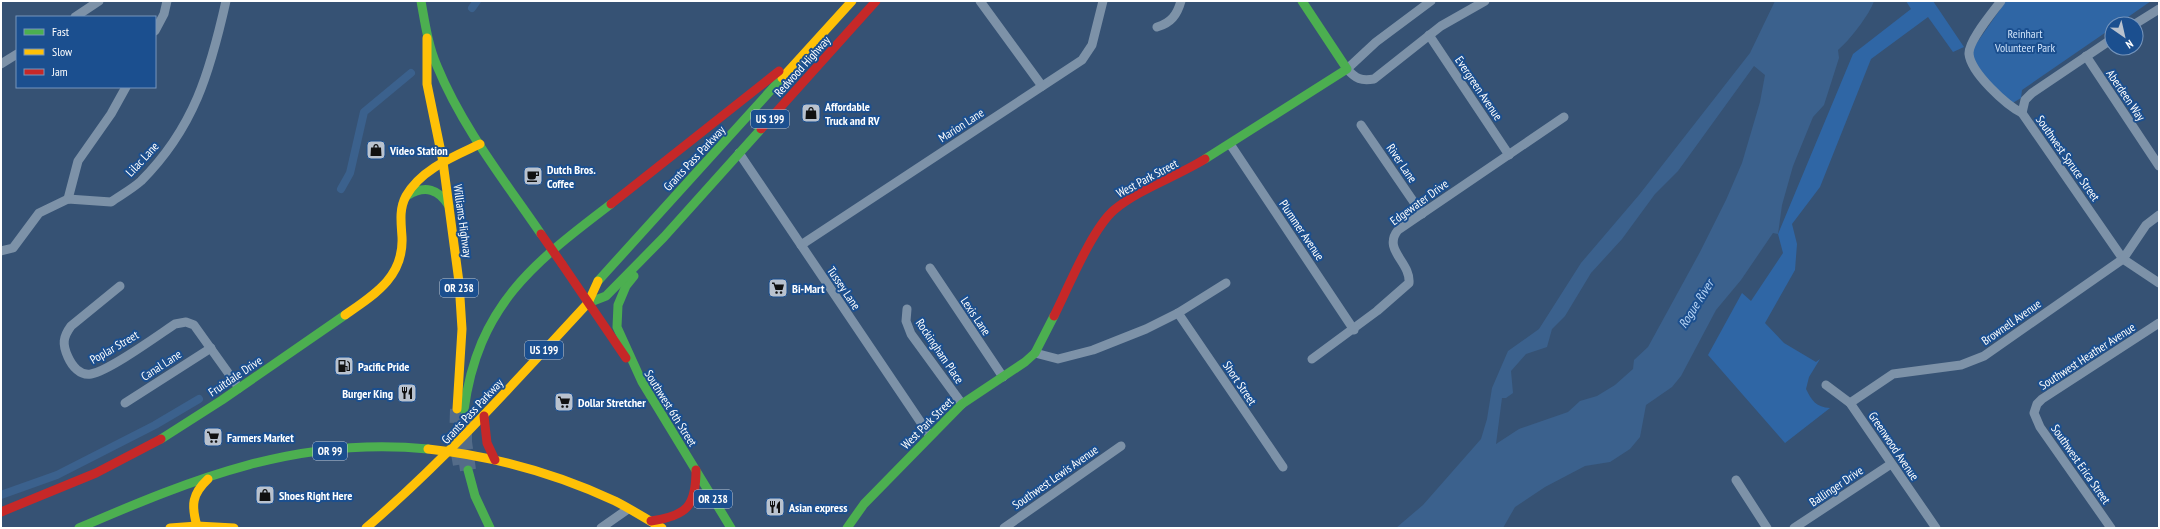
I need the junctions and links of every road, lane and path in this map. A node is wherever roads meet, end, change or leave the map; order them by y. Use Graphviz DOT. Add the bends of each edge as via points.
graph roads {
  1 [pos="99,1"];
  2 [pos="167,1"];
  3 [pos="226,1"];
  4 [pos="421,1"];
  5 [pos="852,1"];
  6 [pos="876,1"];
  7 [pos="980,1"];
  8 [pos="1103,1"];
  9 [pos="1181,1"];
  10 [pos="1302,1"];
  11 [pos="1431,1"];
  12 [pos="1485,1"];
  13 [pos="2001,1"];
  14 [pos="2159,9"];
  15 [pos="76,16"];
  16 [pos="2144,19"];
  17 [pos="1157,27"];
  18 [pos="156,29"];
  19 [pos="823,34"];
  20 [pos="1429,35"];
  21 [pos="427,38"];
  22 [pos="2104,44"];
  23 [pos="16,55"];
  24 [pos="2086,56"];
  25 [pos="1,64"];
  26 [pos="1347,69"];
  27 [pos="1042,86"];
  28 [pos="125,88"];
  29 [pos="2022,113"];
  30 [pos="1564,117"];
  31 [pos="1361,125"];
  32 [pos="480,144"];
  33 [pos="1230,144"];
  34 [pos="739,153"];
  35 [pos="1509,155"];
  36 [pos="443,162"];
  37 [pos="2159,166"];
  38 [pos="408,195"];
  39 [pos="68,199"];
  40 [pos="450,206"];
  41 [pos="1422,214"];
  42 [pos="2159,215"];
  43 [pos="664,236"];
  44 [pos="801,245"];
  45 [pos="1,251"];
  46 [pos="2123,259"];
  47 [pos="930,268"];
  48 [pos="1226,283"];
  49 [pos="2159,283"];
  50 [pos="120,286"];
  51 [pos="588,302"];
  52 [pos="907,309"];
  53 [pos="1178,313"];
  54 [pos="2159,323"];
  55 [pos="1354,330"];
  56 [pos="211,348"];
  57 [pos="1035,353"];
  58 [pos="1312,359"];
  59 [pos="1003,377"];
  60 [pos="642,382"];
  61 [pos="1826,385"];
  62 [pos="239,388"];
  63 [pos="125,403"];
  64 [pos="1850,403"];
  65 [pos="962,404"];
  66 [pos="2034,413"];
  67 [pos="484,416"];
  68 [pos="930,436"];
  69 [pos="1121,446"];
  70 [pos="450,452"];
  71 [pos="495,460"];
  72 [pos="1891,464"];
  73 [pos="1283,466"];
  74 [pos="696,470"];
  75 [pos="213,475"];
  76 [pos="1736,480"];
  77 [pos="628,509"];
  78 [pos="1,512"];
  79 [pos="106,516"];
  80 [pos="651,521"];
  81 [pos="197,526"];
  82 [pos="79,528"];
  83 [pos="97,528"];
  84 [pos="170,528"];
  85 [pos="234,528"];
  86 [pos="366,528"];
  87 [pos="482,528"];
  88 [pos="490,528"];
  89 [pos="601,528"];
  90 [pos="662,528"];
  91 [pos="731,528"];
  92 [pos="847,528"];
  93 [pos="1004,528"];
  94 [pos="1767,528"];
  95 [pos="1794,528"];
  96 [pos="1936,528"];
  97 [pos="2110,528"];
  1 -- 15 [label="street"];
  2 -- 18 [label="street"];
  3 -- 39 [label="street, Lilac Lane" via="216,46 199,97 176,139 162,157 140,182 111,202"];
  4 -- 21 [label="main road, Williams Highway / OR 238"];
  5 -- 19 [label="main road, Redwood Highway / US 199"];
  6 -- 34 [label="main road, Redwood Highway / US 199"];
  7 -- 27 [label="street"];
  8 -- 27 [label="street, Marion Lane" via="1092,45 1087,54"];
  9 -- 17 [label="street" via="1175,16"];
  10 -- 26 [label="main road"];
  11 -- 26 [label="street" via="1376,42"];
  12 -- 20 [label="street"];
  13 -- 29 [label="street, Southwest Spruce Street" via="1973,42 1969,54 1983,80 2013,109"];
  14 -- 16 [label="street"];
  19 -- 40 [label="main road, Williams Highway / OR 238" via="577,230 523,277 497,310 481,344 460,410 462,329"];
  19 -- 51 [label="main road, Grants Pass Parkway / US 199" via="596,283"];
  20 -- 26 [label="street" via="1374,79 1356,78"];
  20 -- 35 [label="street, Evergreen Avenue"];
  21 -- 32 [label="main road, Williams Highway / OR 238" via="448,93"];
  21 -- 36 [label="main road, Williams Highway / OR 238" via="427,84"];
  22 -- 24 [label="street"];
  23 -- 25 [label="street"];
  24 -- 29 [label="street" via="2032,93 2026,100"];
  24 -- 37 [label="street, Aberdeen Way"];
  26 -- 33 [label="main road, West Park Street"];
  27 -- 44 [label="street, Marion Lane"];
  28 -- 39 [label="street" via="111,114 78,161"];
  29 -- 46 [label="street, Southwest Spruce Street"];
  30 -- 35 [label="street, Edgewater Drive"];
  31 -- 41 [label="street, River Lane"];
  32 -- 36 [label="main road, Fruitdale Drive"];
  32 -- 51 [label="main road, Williams Highway / OR 238, bridge"];
  33 -- 55 [label="street, Plummer Avenue"];
  33 -- 57 [label="main road, West Park Street" via="1186,171 1128,200 1108,215 1096,233"];
  34 -- 43 [label="main road, Redwood Highway / US 199"];
  34 -- 44 [label="street, Tussey Lane"];
  35 -- 41 [label="street, Edgewater Drive"];
  36 -- 38 [label="main road, Fruitdale Drive" via="418,181"];
  36 -- 40 [label="main road, Williams Highway / OR 238"];
  38 -- 40 [label="main road" via="429,188 441,193"];
  38 -- 62 [label="main road, Fruitdale Drive" via="401,213 401,262 385,286"];
  39 -- 45 [label="street, Lilac Lane" via="39,213 13,248"];
  41 -- 55 [label="street, Edgewater Drive" via="1398,230 1392,240 1396,253 1409,273 1409,282"];
  42 -- 46 [label="street, Brownell Avenue" via="2146,225"];
  43 -- 51 [label="main road, Grants Pass Parkway / US 199" via="606,296"];
  43 -- 60 [label="main road" via="626,286 618,305 617,327"];
  44 -- 68 [label="street, Tussey Lane"];
  46 -- 49 [label="street, Southwest Spruce Street"];
  46 -- 64 [label="street, Brownell Avenue" via="1980,358 1961,365 1892,374"];
  47 -- 59 [label="street, Lexis Lane"];
  48 -- 53 [label="street"];
  50 -- 56 [label="street, Poplar Street" via="71,326 65,334 63,343 76,370 83,374 98,371 180,322 194,325"];
  51 -- 60 [label="main road, Southwest 6th Street / OR 238"];
  51 -- 67 [label="main road, Grants Pass Parkway / US 199"];
  52 -- 65 [label="street, Rockingham Place" via="906,321 911,334"];
  53 -- 57 [label="street" via="1119,340 1071,357 1058,359"];
  53 -- 73 [label="street, Short Street"];
  54 -- 66 [label="street, Southwest Heather Avenue" via="2042,399"];
  55 -- 58 [label="street, Edgewater Drive"];
  56 -- 62 [label="street, Poplar Street"];
  56 -- 63 [label="street, Canal Lane"];
  57 -- 59 [label="main road, West Park Street"];
  59 -- 65 [label="main road, West Park Street"];
  60 -- 74 [label="main road, Southwest 6th Street / OR 238"];
  61 -- 64 [label="street, Greenwood Avenue"];
  62 -- 78 [label="main road, Fruitdale Drive" via="127,458 69,486"];
  64 -- 72 [label="street, Greenwood Avenue"];
  65 -- 68 [label="main road, West Park Street"];
  66 -- 97 [label="street, Southwest Erica Street" via="2040,427"];
  67 -- 70 [label="main road, Grants Pass Parkway / US 199"];
  67 -- 71 [label="main road" via="487,443"];
  68 -- 92 [label="main road, West Park Street" via="864,504"];
  69 -- 93 [label="street, Southwest Lewis Avenue"];
  70 -- 71 [label="main road, OR 99"];
  70 -- 75 [label="main road, OR 99" via="389,448 335,450 272,459"];
  70 -- 86 [label="main road, Grants Pass Parkway / US 199" via="409,492"];
  71 -- 77 [label="main road, OR 99" via="545,472"];
  72 -- 95 [label="street, Ballinger Drive"];
  72 -- 96 [label="street, Greenwood Avenue"];
  74 -- 80 [label="main road" via="696,490 691,503 682,514 670,519"];
  74 -- 91 [label="main road, Southwest 6th Street / OR 238"];
  75 -- 79 [label="main road, OR 99" via="136,502"];
  75 -- 81 [label="main road" via="194,492 192,500"];
  76 -- 94 [label="street"];
  77 -- 80 [label="main road, OR 99"];
  77 -- 89 [label="street"];
  79 -- 82 [label="main road, OR 99"];
  79 -- 83 [label="main road"];
  80 -- 90 [label="main road, OR 99"];
  81 -- 84 [label="main road"];
  81 -- 85 [label="main road"];
  87 -- 88 [label="main road" via="468,498 464,471"];
}
